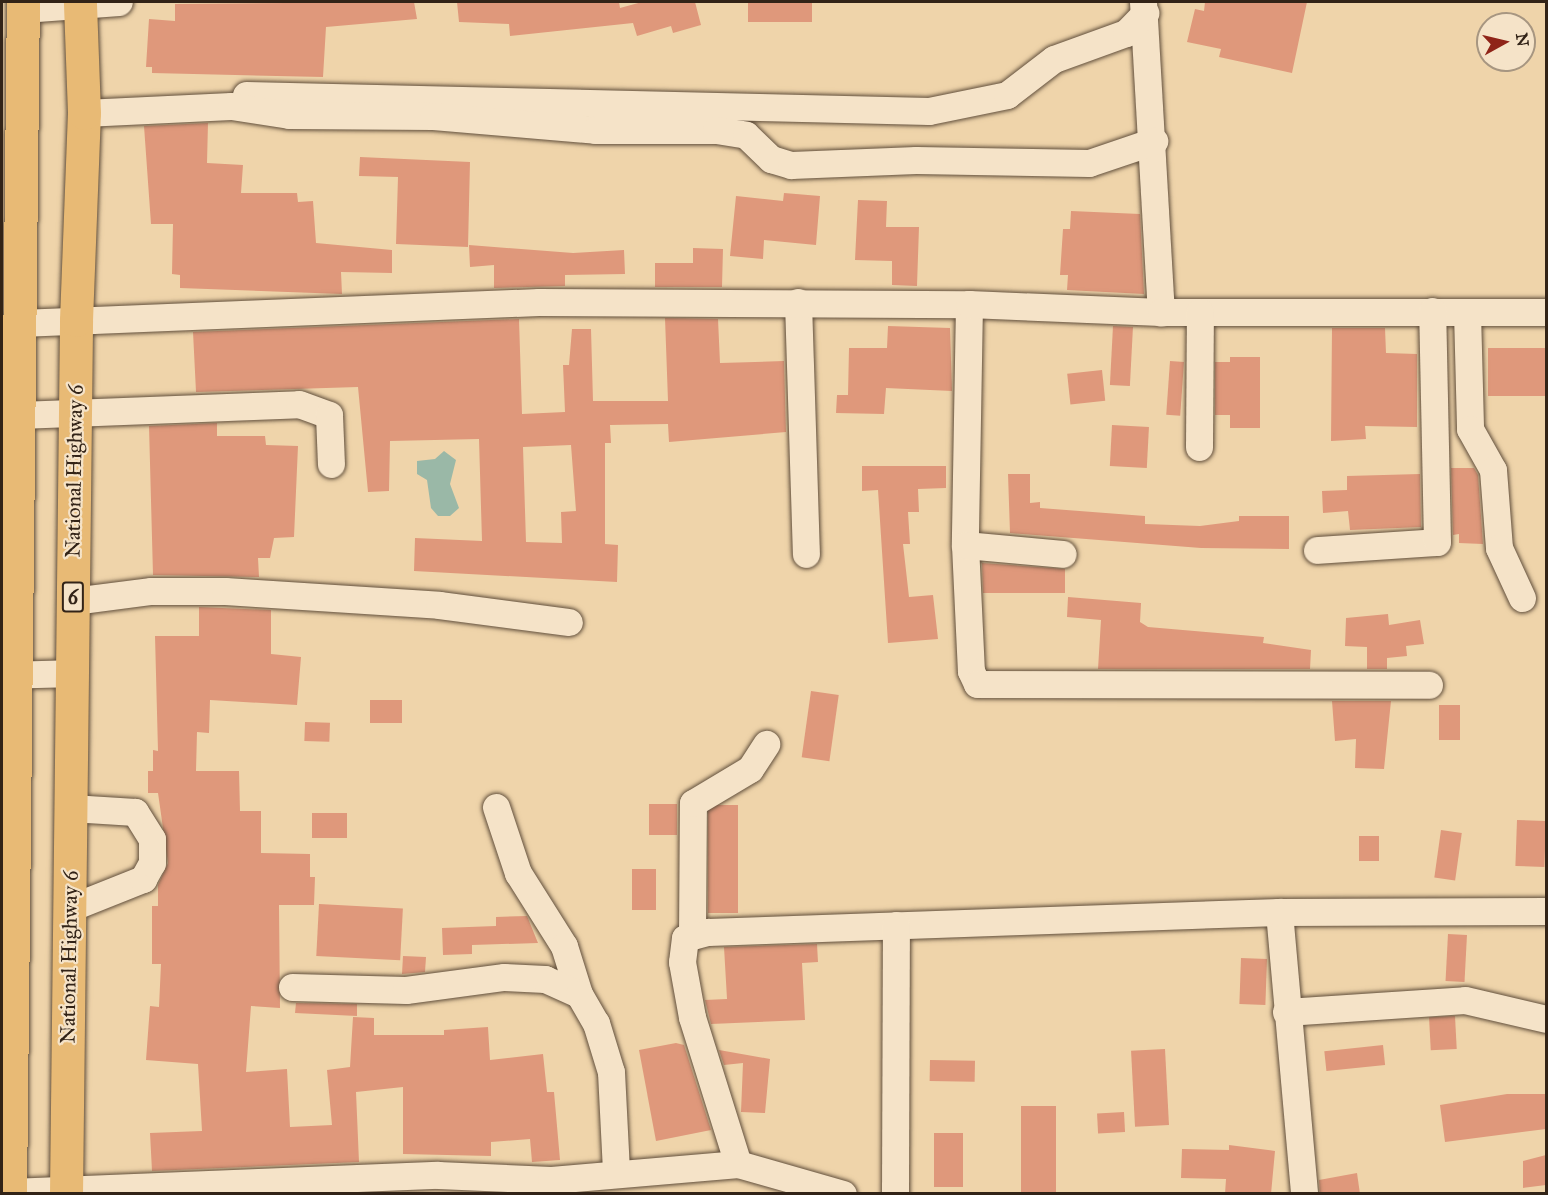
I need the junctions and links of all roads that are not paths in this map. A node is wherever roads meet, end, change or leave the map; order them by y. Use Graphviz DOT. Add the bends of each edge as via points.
graph roads {
  1 [pos="119,2"];
  2 [pos="80,4"];
  3 [pos="23,5"];
  4 [pos="1144,7"];
  5 [pos="159,110"];
  6 [pos="84,113"];
  7 [pos="1154,141"];
  8 [pos="11,250"];
  9 [pos="798,302"];
  10 [pos="969,304"];
  11 [pos="1432,311"];
  12 [pos="1161,312"];
  13 [pos="1200,312"];
  14 [pos="1467,312"];
  15 [pos="1546,312"];
  16 [pos="76,320"];
  17 [pos="20,323"];
  18 [pos="75,411"];
  19 [pos="19,415"];
  20 [pos="1199,447"];
  21 [pos="331,464"];
  22 [pos="964,544"];
  23 [pos="1317,550"];
  24 [pos="806,554"];
  25 [pos="1063,554"];
  26 [pos="1522,598"];
  27 [pos="73,601"];
  28 [pos="9,615"];
  29 [pos="569,622"];
  30 [pos="72,673"];
  31 [pos="9,675"];
  32 [pos="1429,685"];
  33 [pos="766,744"];
  34 [pos="8,772"];
  35 [pos="495,807"];
  36 [pos="71,808"];
  37 [pos="70,908"];
  38 [pos="1546,911"];
  39 [pos="1279,912"];
  40 [pos="896,925"];
  41 [pos="692,936"];
  42 [pos="292,987"];
  43 [pos="579,994"];
  44 [pos="1286,1012"];
  45 [pos="1546,1020"];
  46 [pos="738,1164"];
  47 [pos="616,1172"];
  48 [pos="66,1191"];
  49 [pos="10,1193"];
  50 [pos="843,1194"];
  51 [pos="895,1194"];
  52 [pos="1304,1194"];
  1 -- 2 [label="street"];
  2 -- 3 [label="street"];
  2 -- 6 [label="main road, National Highway 6 / 6"];
  3 -- 8 [label="main road"];
  4 -- 5 [label="street" via="1126,33 1054,59 1007,95 929,111 175,94"];
  4 -- 7 [label="street"];
  5 -- 6 [label="street"];
  5 -- 7 [label="street" via="231,106 289,115 433,116 595,130 716,130 746,135 771,159 791,165 916,160 1089,163"];
  6 -- 16 [label="main road, National Highway 6 / 6"];
  7 -- 12 [label="street"];
  8 -- 17 [label="main road"];
  9 -- 10 [label="street"];
  9 -- 16 [label="street" via="539,302"];
  9 -- 24 [label="street"];
  10 -- 12 [label="street"];
  10 -- 22 [label="street"];
  11 -- 13 [label="street"];
  11 -- 14 [label="street"];
  11 -- 23 [label="street" via="1437,542"];
  12 -- 13 [label="street"];
  13 -- 20 [label="street"];
  14 -- 15 [label="street"];
  14 -- 26 [label="street" via="1470,429 1493,470 1499,549"];
  16 -- 17 [label="street"];
  16 -- 18 [label="main road, National Highway 6 / 6"];
  17 -- 19 [label="main road"];
  18 -- 19 [label="street"];
  18 -- 21 [label="street" via="299,404 329,415"];
  18 -- 27 [label="main road, National Highway 6 / 6"];
  19 -- 28 [label="main road"];
  22 -- 25 [label="street"];
  22 -- 32 [label="street" via="971,671 977,684"];
  27 -- 29 [label="street" via="151,591 225,591 439,605"];
  27 -- 30 [label="main road, National Highway 6 / 6"];
  28 -- 31 [label="main road"];
  30 -- 31 [label="street"];
  30 -- 36 [label="main road, National Highway 6 / 6"];
  31 -- 34 [label="main road"];
  33 -- 41 [label="street" via="750,769 693,803"];
  34 -- 49 [label="main road"];
  35 -- 43 [label="street" via="518,873 564,945"];
  36 -- 37 [label="main road, National Highway 6 / 6"];
  36 -- 37 [label="street" via="135,812 152,839 152,863 143,879"];
  37 -- 48 [label="main road, National Highway 6 / 6"];
  38 -- 39 [label="street"];
  39 -- 40 [label="street"];
  39 -- 44 [label="street"];
  40 -- 41 [label="street"];
  40 -- 51 [label="street"];
  41 -- 46 [label="street" via="681,944 684,976"];
  42 -- 43 [label="street" via="405,990 504,977 545,979"];
  43 -- 47 [label="street" via="596,1023 611,1072"];
  44 -- 45 [label="street" via="1465,1000"];
  44 -- 52 [label="street"];
  46 -- 47 [label="street"];
  46 -- 50 [label="street"];
  47 -- 48 [label="street" via="551,1180 438,1175"];
  48 -- 49 [label="street"];
}
